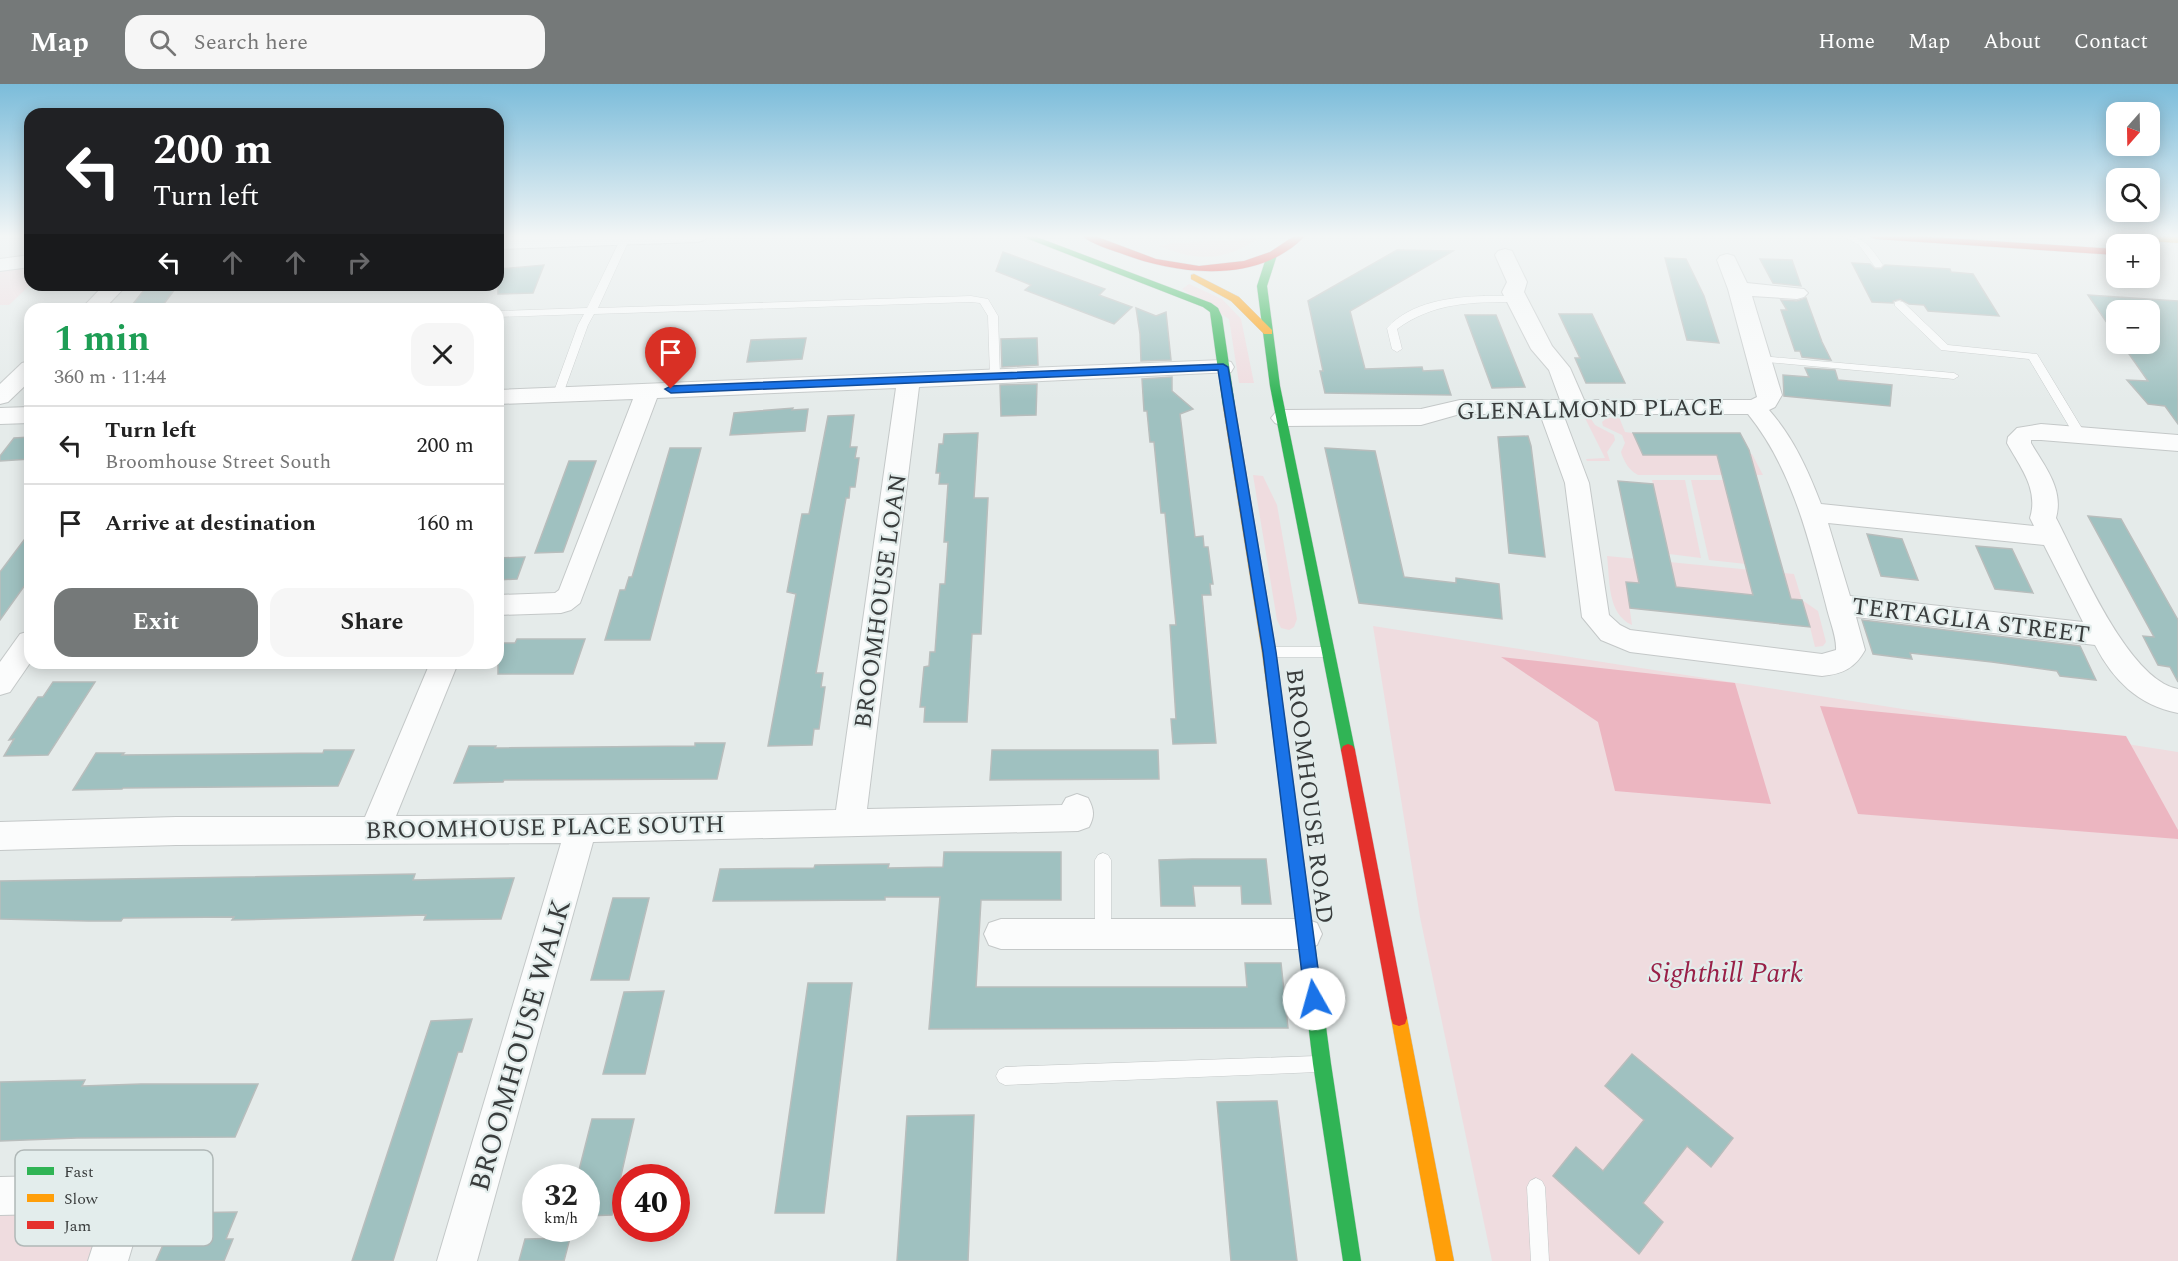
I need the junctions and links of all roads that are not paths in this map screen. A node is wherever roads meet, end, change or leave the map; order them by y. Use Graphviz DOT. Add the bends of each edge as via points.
graph roads {
  1 [pos="110,291"];
  2 [pos="600,291"];
  3 [pos="1171,291"];
  4 [pos="1221,291"];
  5 [pos="1263,291"];
  6 [pos="1513,291"];
  7 [pos="1740,291"];
  8 [pos="1767,291"];
  9 [pos="1797,293"];
  10 [pos="1517,299"];
  11 [pos="98,303"];
  12 [pos="1899,304"];
  13 [pos="591,310"];
  14 [pos="504,314"];
  15 [pos="1268,332"];
  16 [pos="1397,349"];
  17 [pos="1760,359"];
  18 [pos="1223,367"];
  19 [pos="24,374"];
  20 [pos="994,376"];
  21 [pos="1954,376"];
  22 [pos="909,379"];
  23 [pos="648,390"];
  24 [pos="558,394"];
  25 [pos="504,396"];
  26 [pos="0,397"];
  27 [pos="1549,407"];
  28 [pos="1575,407"];
  29 [pos="1754,407"];
  30 [pos="24,415"];
  31 [pos="0,416"];
  32 [pos="1283,418"];
  33 [pos="2080,435"];
  34 [pos="2178,443"];
  35 [pos="1811,512"];
  36 [pos="2053,537"];
  37 [pos="1839,604"];
  38 [pos="504,605"];
  39 [pos="2102,635"];
  40 [pos="24,650"];
  41 [pos="1269,652"];
  42 [pos="1328,652"];
  43 [pos="442,669"];
  44 [pos="0,684"];
  45 [pos="2178,701"];
  46 [pos="1077,807"];
  47 [pos="849,822"];
  48 [pos="375,829"];
  49 [pos="581,829"];
  50 [pos="0,836"];
  51 [pos="1103,860"];
  52 [pos="1001,934"];
  53 [pos="1103,934"];
  54 [pos="1305,934"];
  55 [pos="1322,1064"];
  56 [pos="1005,1076"];
  57 [pos="1536,1187"];
  58 [pos="0,1196"];
  59 [pos="15,1196"];
  60 [pos="112,1246"];
  61 [pos="108,1261"];
  62 [pos="457,1261"];
  63 [pos="1352,1261"];
  64 [pos="1445,1261"];
  65 [pos="1540,1261"];
  1 -- 11 [label="street"];
  2 -- 13 [label="lane"];
  3 -- 18 [label="main road, BROOMHOUSE ROAD" via="1214,310"];
  4 -- 15 [label="main road" via="1246,307"];
  5 -- 15 [label="main road, BROOMHOUSE ROAD"];
  6 -- 10 [label="street"];
  7 -- 17 [label="street"];
  8 -- 9 [label="street"];
  10 -- 16 [label="lane" via="1458,299 1431,305 1403,318 1392,328"];
  10 -- 28 [label="street" via="1542,349 1559,368"];
  12 -- 33 [label="lane" via="1945,348 2033,356"];
  13 -- 14 [label="lane"];
  13 -- 20 [label="lane" via="984,301 993,316"];
  13 -- 24 [label="lane"];
  15 -- 32 [label="main road, BROOMHOUSE ROAD"];
  17 -- 21 [label="lane"];
  17 -- 29 [label="street" via="1770,395 1767,402"];
  18 -- 20 [label="street"];
  18 -- 41 [label="main road, BROOMHOUSE ROAD"];
  19 -- 26 [label="street"];
  20 -- 22 [label="street"];
  22 -- 23 [label="street"];
  22 -- 47 [label="street, BROOMHOUSE LOAN"];
  23 -- 24 [label="street"];
  23 -- 38 [label="street" via="570,596 561,603"];
  24 -- 25 [label="street"];
  27 -- 28 [label="street, GLENALMOND PLACE"];
  27 -- 32 [label="street, GLENALMOND PLACE" via="1460,407 1421,417"];
  27 -- 37 [label="street" via="1577,483 1596,617 1614,637 1836,664 1851,650"];
  28 -- 29 [label="street, GLENALMOND PLACE"];
  29 -- 35 [label="street" via="1775,434"];
  30 -- 31 [label="street"];
  32 -- 42 [label="main road, BROOMHOUSE ROAD"];
  33 -- 34 [label="street"];
  33 -- 36 [label="street" via="2042,432 2020,437 2019,443 2048,495 2043,518"];
  35 -- 36 [label="street"];
  35 -- 37 [label="street"];
  36 -- 39 [label="street"];
  37 -- 39 [label="street, TERTAGLIA STREET"];
  39 -- 45 [label="street" via="2143,689"];
  40 -- 44 [label="street"];
  41 -- 42 [label="lane"];
  41 -- 54 [label="main road, BROOMHOUSE ROAD"];
  42 -- 64 [label="main road, BROOMHOUSE ROAD"];
  43 -- 48 [label="street"];
  46 -- 47 [label="street, BROOMHOUSE PLACE SOUTH" via="1078,818"];
  47 -- 49 [label="street, BROOMHOUSE PLACE SOUTH"];
  48 -- 49 [label="street, BROOMHOUSE PLACE SOUTH"];
  48 -- 50 [label="street, BROOMHOUSE PLACE SOUTH"];
  49 -- 62 [label="street, BROOMHOUSE WALK"];
  51 -- 53 [label="lane"];
  52 -- 53 [label="street"];
  53 -- 54 [label="street"];
  54 -- 55 [label="main road, BROOMHOUSE ROAD"];
  55 -- 56 [label="lane"];
  55 -- 63 [label="main road, BROOMHOUSE ROAD"];
  57 -- 65 [label="lane"];
  58 -- 59 [label="street"];
  60 -- 61 [label="street"];
}
